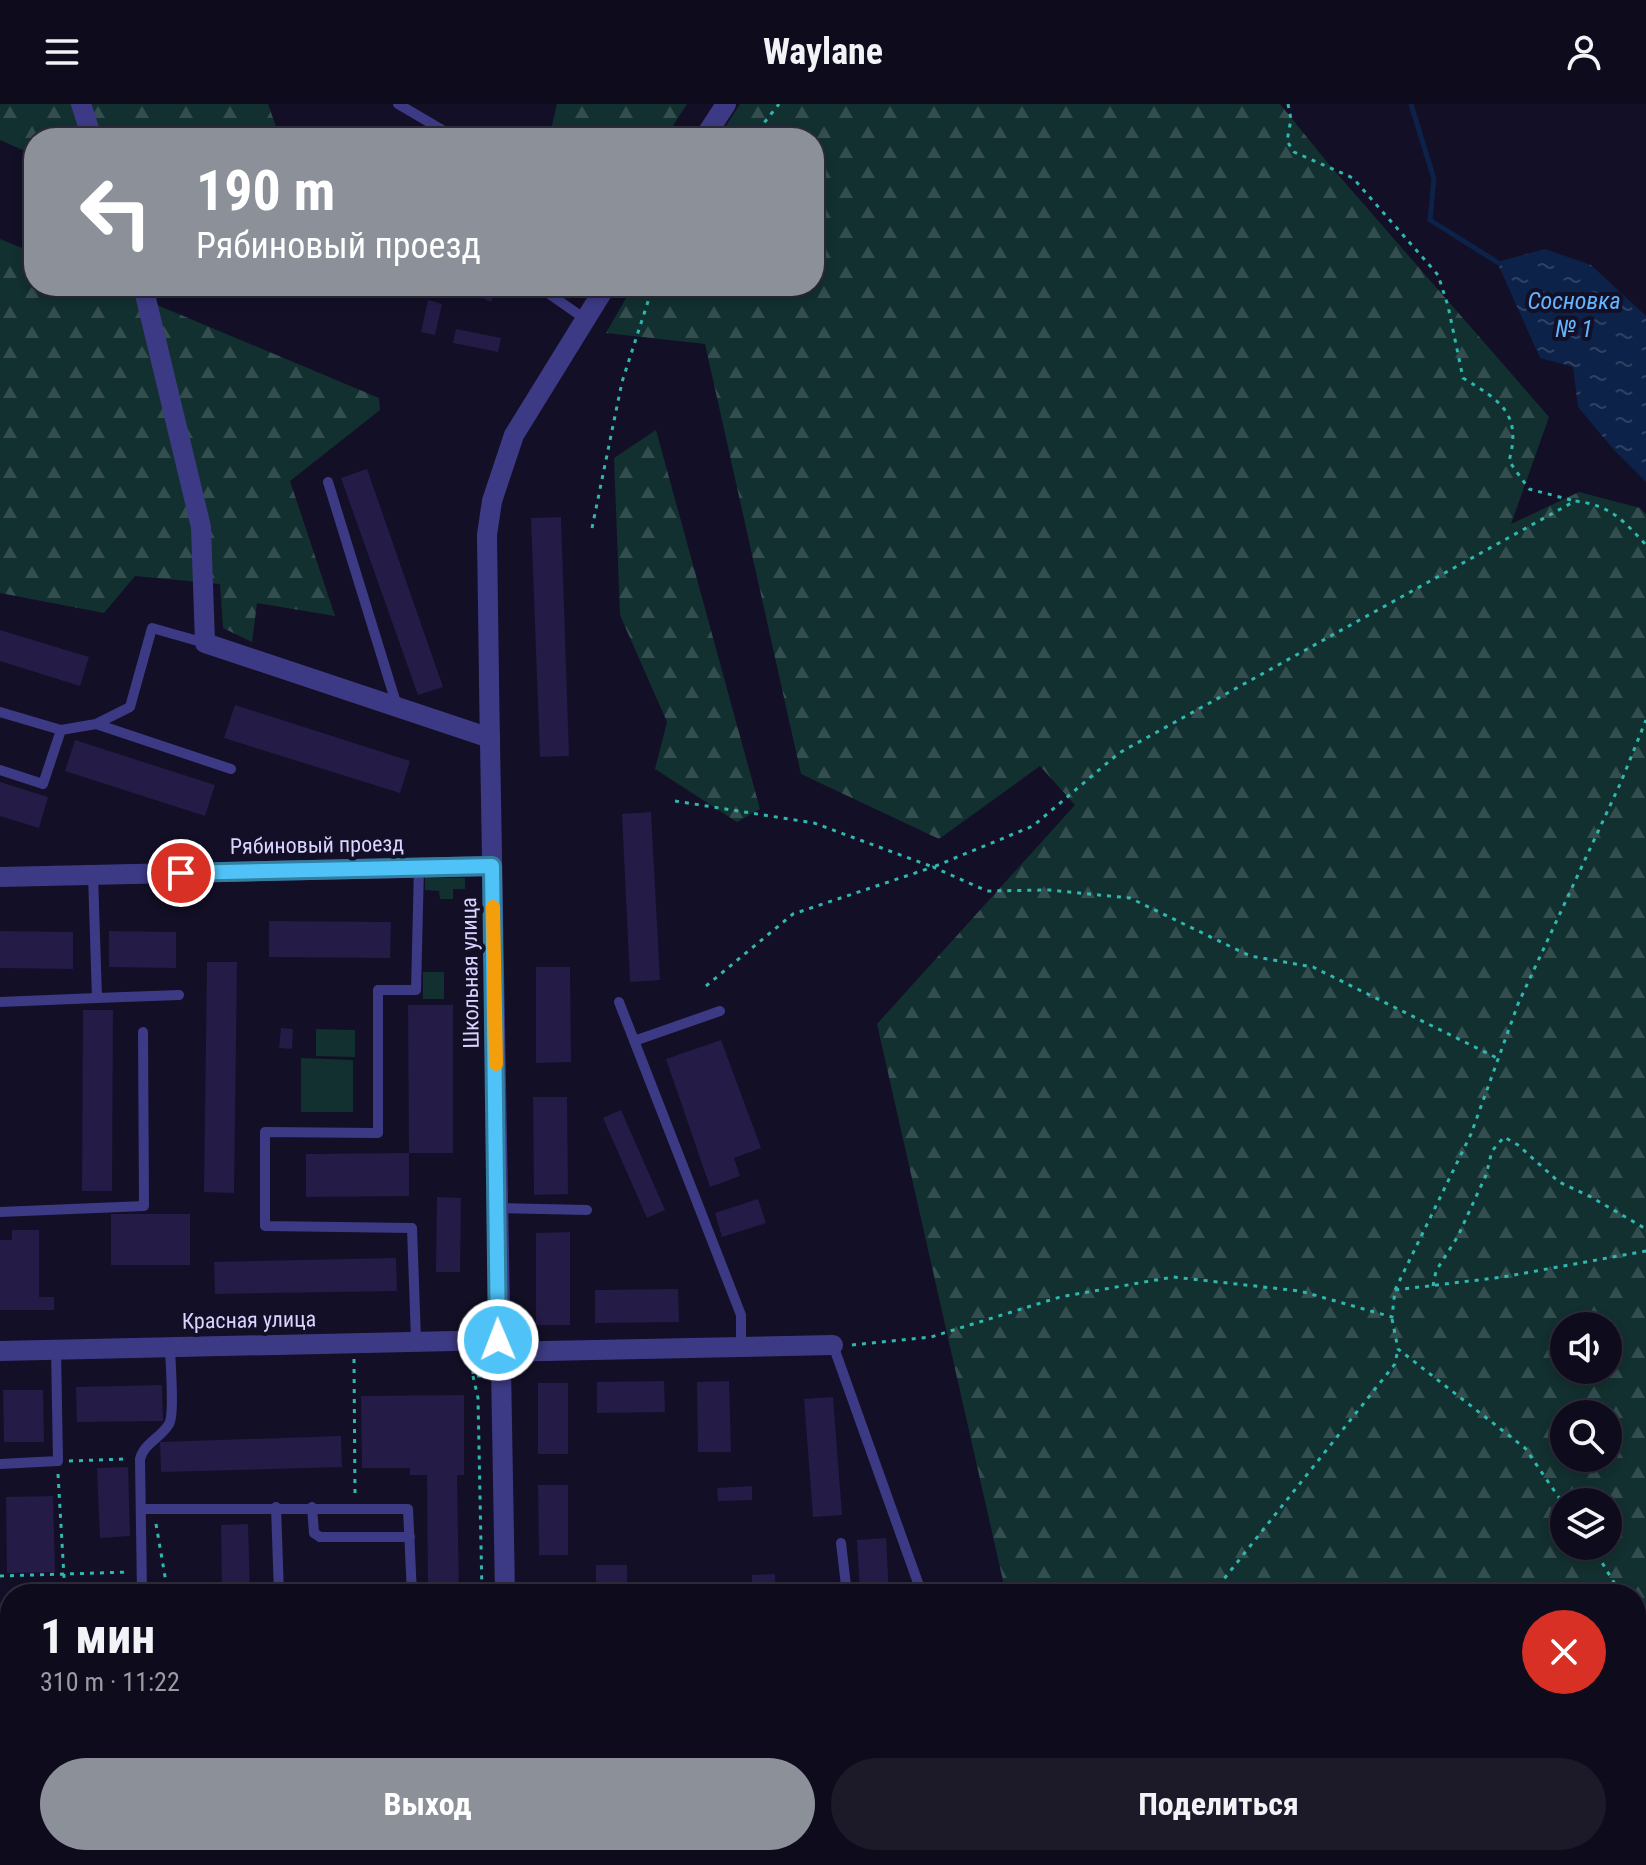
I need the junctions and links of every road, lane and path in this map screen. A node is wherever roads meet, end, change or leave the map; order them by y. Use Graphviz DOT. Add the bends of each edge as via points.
graph roads {
  1 [pos="81,104"];
  2 [pos="398,104"];
  3 [pos="726,104"];
  4 [pos="779,104"];
  5 [pos="1288,104"];
  6 [pos="89,128"];
  7 [pos="439,128"];
  8 [pos="710,128"];
  9 [pos="760,128"];
  10 [pos="145,296"];
  11 [pos="552,296"];
  12 [pos="600,296"];
  13 [pos="650,296"];
  14 [pos="585,319"];
  15 [pos="328,482"];
  16 [pos="1575,501"];
  17 [pos="592,528"];
  18 [pos="1646,545"];
  19 [pos="205,643"];
  20 [pos="397,708"];
  21 [pos="0,712"];
  22 [pos="1646,720"];
  23 [pos="96,724"];
  24 [pos="61,730"];
  25 [pos="490,738"];
  26 [pos="231,769"];
  27 [pos="0,770"];
  28 [pos="675,801"];
  29 [pos="492,866"];
  30 [pos="419,867"];
  31 [pos="933,867"];
  32 [pos="93,875"];
  33 [pos="0,877"];
  34 [pos="706,986"];
  35 [pos="179,995"];
  36 [pos="97,998"];
  37 [pos="0,1002"];
  38 [pos="619,1002"];
  39 [pos="720,1011"];
  40 [pos="143,1032"];
  41 [pos="634,1041"];
  42 [pos="1497,1058"];
  43 [pos="498,1208"];
  44 [pos="587,1210"];
  45 [pos="0,1212"];
  46 [pos="1646,1229"];
  47 [pos="1646,1250"];
  48 [pos="1433,1286"];
  49 [pos="1395,1290"];
  50 [pos="1392,1317"];
  51 [pos="416,1340"];
  52 [pos="354,1342"];
  53 [pos="833,1345"];
  54 [pos="869,1345"];
  55 [pos="170,1346"];
  56 [pos="498,1346"];
  57 [pos="741,1347"];
  58 [pos="56,1349"];
  59 [pos="1398,1349"];
  60 [pos="0,1351"];
  61 [pos="473,1376"];
  62 [pos="140,1459"];
  63 [pos="58,1461"];
  64 [pos="0,1464"];
  65 [pos="1552,1488"];
  66 [pos="276,1507"];
  67 [pos="312,1507"];
  68 [pos="355,1507"];
  69 [pos="153,1508"];
  70 [pos="141,1509"];
  71 [pos="410,1537"];
  72 [pos="841,1543"];
  73 [pos="1600,1560"];
  74 [pos="142,1572"];
  75 [pos="62,1575"];
  76 [pos="0,1576"];
  77 [pos="63,1584"];
  78 [pos="142,1584"];
  79 [pos="166,1584"];
  80 [pos="279,1584"];
  81 [pos="412,1584"];
  82 [pos="482,1584"];
  83 [pos="505,1584"];
  84 [pos="846,1584"];
  85 [pos="918,1584"];
  86 [pos="1220,1584"];
  87 [pos="1615,1584"];
  1 -- 6 [label="street"];
  2 -- 7 [label="lane"];
  3 -- 8 [label="street"];
  4 -- 9 [label="path"];
  5 -- 16 [label="path" via="1287,141 1294,152 1353,178 1438,275 1463,378 1508,412 1515,439 1509,461 1529,489"];
  10 -- 19 [label="street" via="201,527"];
  11 -- 14 [label="lane"];
  12 -- 14 [label="street, Школьная улица"];
  13 -- 17 [label="path" via="622,382"];
  14 -- 25 [label="street, Школьная улица" via="514,435 492,501 487,535"];
  15 -- 20 [label="lane"];
  16 -- 18 [label="path" via="1618,515"];
  16 -- 31 [label="path" via="1119,753 1033,826"];
  19 -- 20 [label="street"];
  19 -- 23 [label="lane" via="152,628 130,707"];
  20 -- 25 [label="street"];
  21 -- 24 [label="lane"];
  22 -- 42 [label="path"];
  23 -- 24 [label="lane"];
  23 -- 26 [label="lane"];
  24 -- 27 [label="lane" via="43,784"];
  25 -- 29 [label="street, Школьная улица"];
  28 -- 31 [label="path" via="814,823"];
  29 -- 30 [label="street, Рябиновый проезд"];
  29 -- 43 [label="street, Школьная улица"];
  30 -- 32 [label="street, Рябиновый проезд"];
  30 -- 51 [label="lane" via="416,990 378,990 378,1133 265,1132 265,1226 412,1228"];
  31 -- 34 [label="path" via="793,914"];
  31 -- 42 [label="path" via="987,891 1049,890 1130,898 1250,956 1313,967"];
  32 -- 33 [label="street, Рябиновый проезд"];
  32 -- 36 [label="lane"];
  35 -- 36 [label="lane"];
  36 -- 37 [label="lane"];
  38 -- 41 [label="lane"];
  39 -- 41 [label="lane"];
  40 -- 45 [label="lane" via="144,1206"];
  41 -- 57 [label="lane" via="741,1315"];
  42 -- 49 [label="path" via="1471,1134"];
  43 -- 44 [label="lane"];
  43 -- 56 [label="street, Школьная улица"];
  46 -- 48 [label="path" via="1559,1182 1504,1137 1492,1151 1486,1175"];
  47 -- 48 [label="path"];
  48 -- 49 [label="path"];
  49 -- 50 [label="path"];
  50 -- 54 [label="path" via="1300,1291 1173,1277 1060,1297 931,1337"];
  50 -- 59 [label="path"];
  51 -- 52 [label="street, Красная улица"];
  51 -- 56 [label="street, Красная улица"];
  52 -- 55 [label="street, Красная улица"];
  52 -- 68 [label="path"];
  53 -- 57 [label="street, Красная улица"];
  53 -- 85 [label="lane"];
  55 -- 58 [label="street, Красная улица"];
  55 -- 62 [label="lane" via="172,1419"];
  56 -- 57 [label="street, Красная улица"];
  56 -- 83 [label="street, Школьная улица"];
  58 -- 60 [label="street, Красная улица"];
  58 -- 63 [label="lane"];
  59 -- 65 [label="path" via="1525,1448"];
  59 -- 86 [label="path" via="1395,1364"];
  61 -- 82 [label="path" via="478,1398"];
  62 -- 63 [label="path"];
  62 -- 70 [label="lane"];
  63 -- 64 [label="lane"];
  63 -- 75 [label="path"];
  66 -- 67 [label="lane"];
  66 -- 69 [label="lane"];
  66 -- 80 [label="lane"];
  67 -- 68 [label="lane"];
  67 -- 71 [label="lane" via="314,1533 320,1537"];
  68 -- 71 [label="lane" via="408,1509"];
  69 -- 70 [label="lane"];
  69 -- 79 [label="path"];
  70 -- 74 [label="lane"];
  71 -- 81 [label="lane"];
  72 -- 84 [label="lane"];
  73 -- 87 [label="path"];
  74 -- 75 [label="path"];
  74 -- 78 [label="lane"];
  75 -- 76 [label="path"];
  75 -- 77 [label="path"];
}
